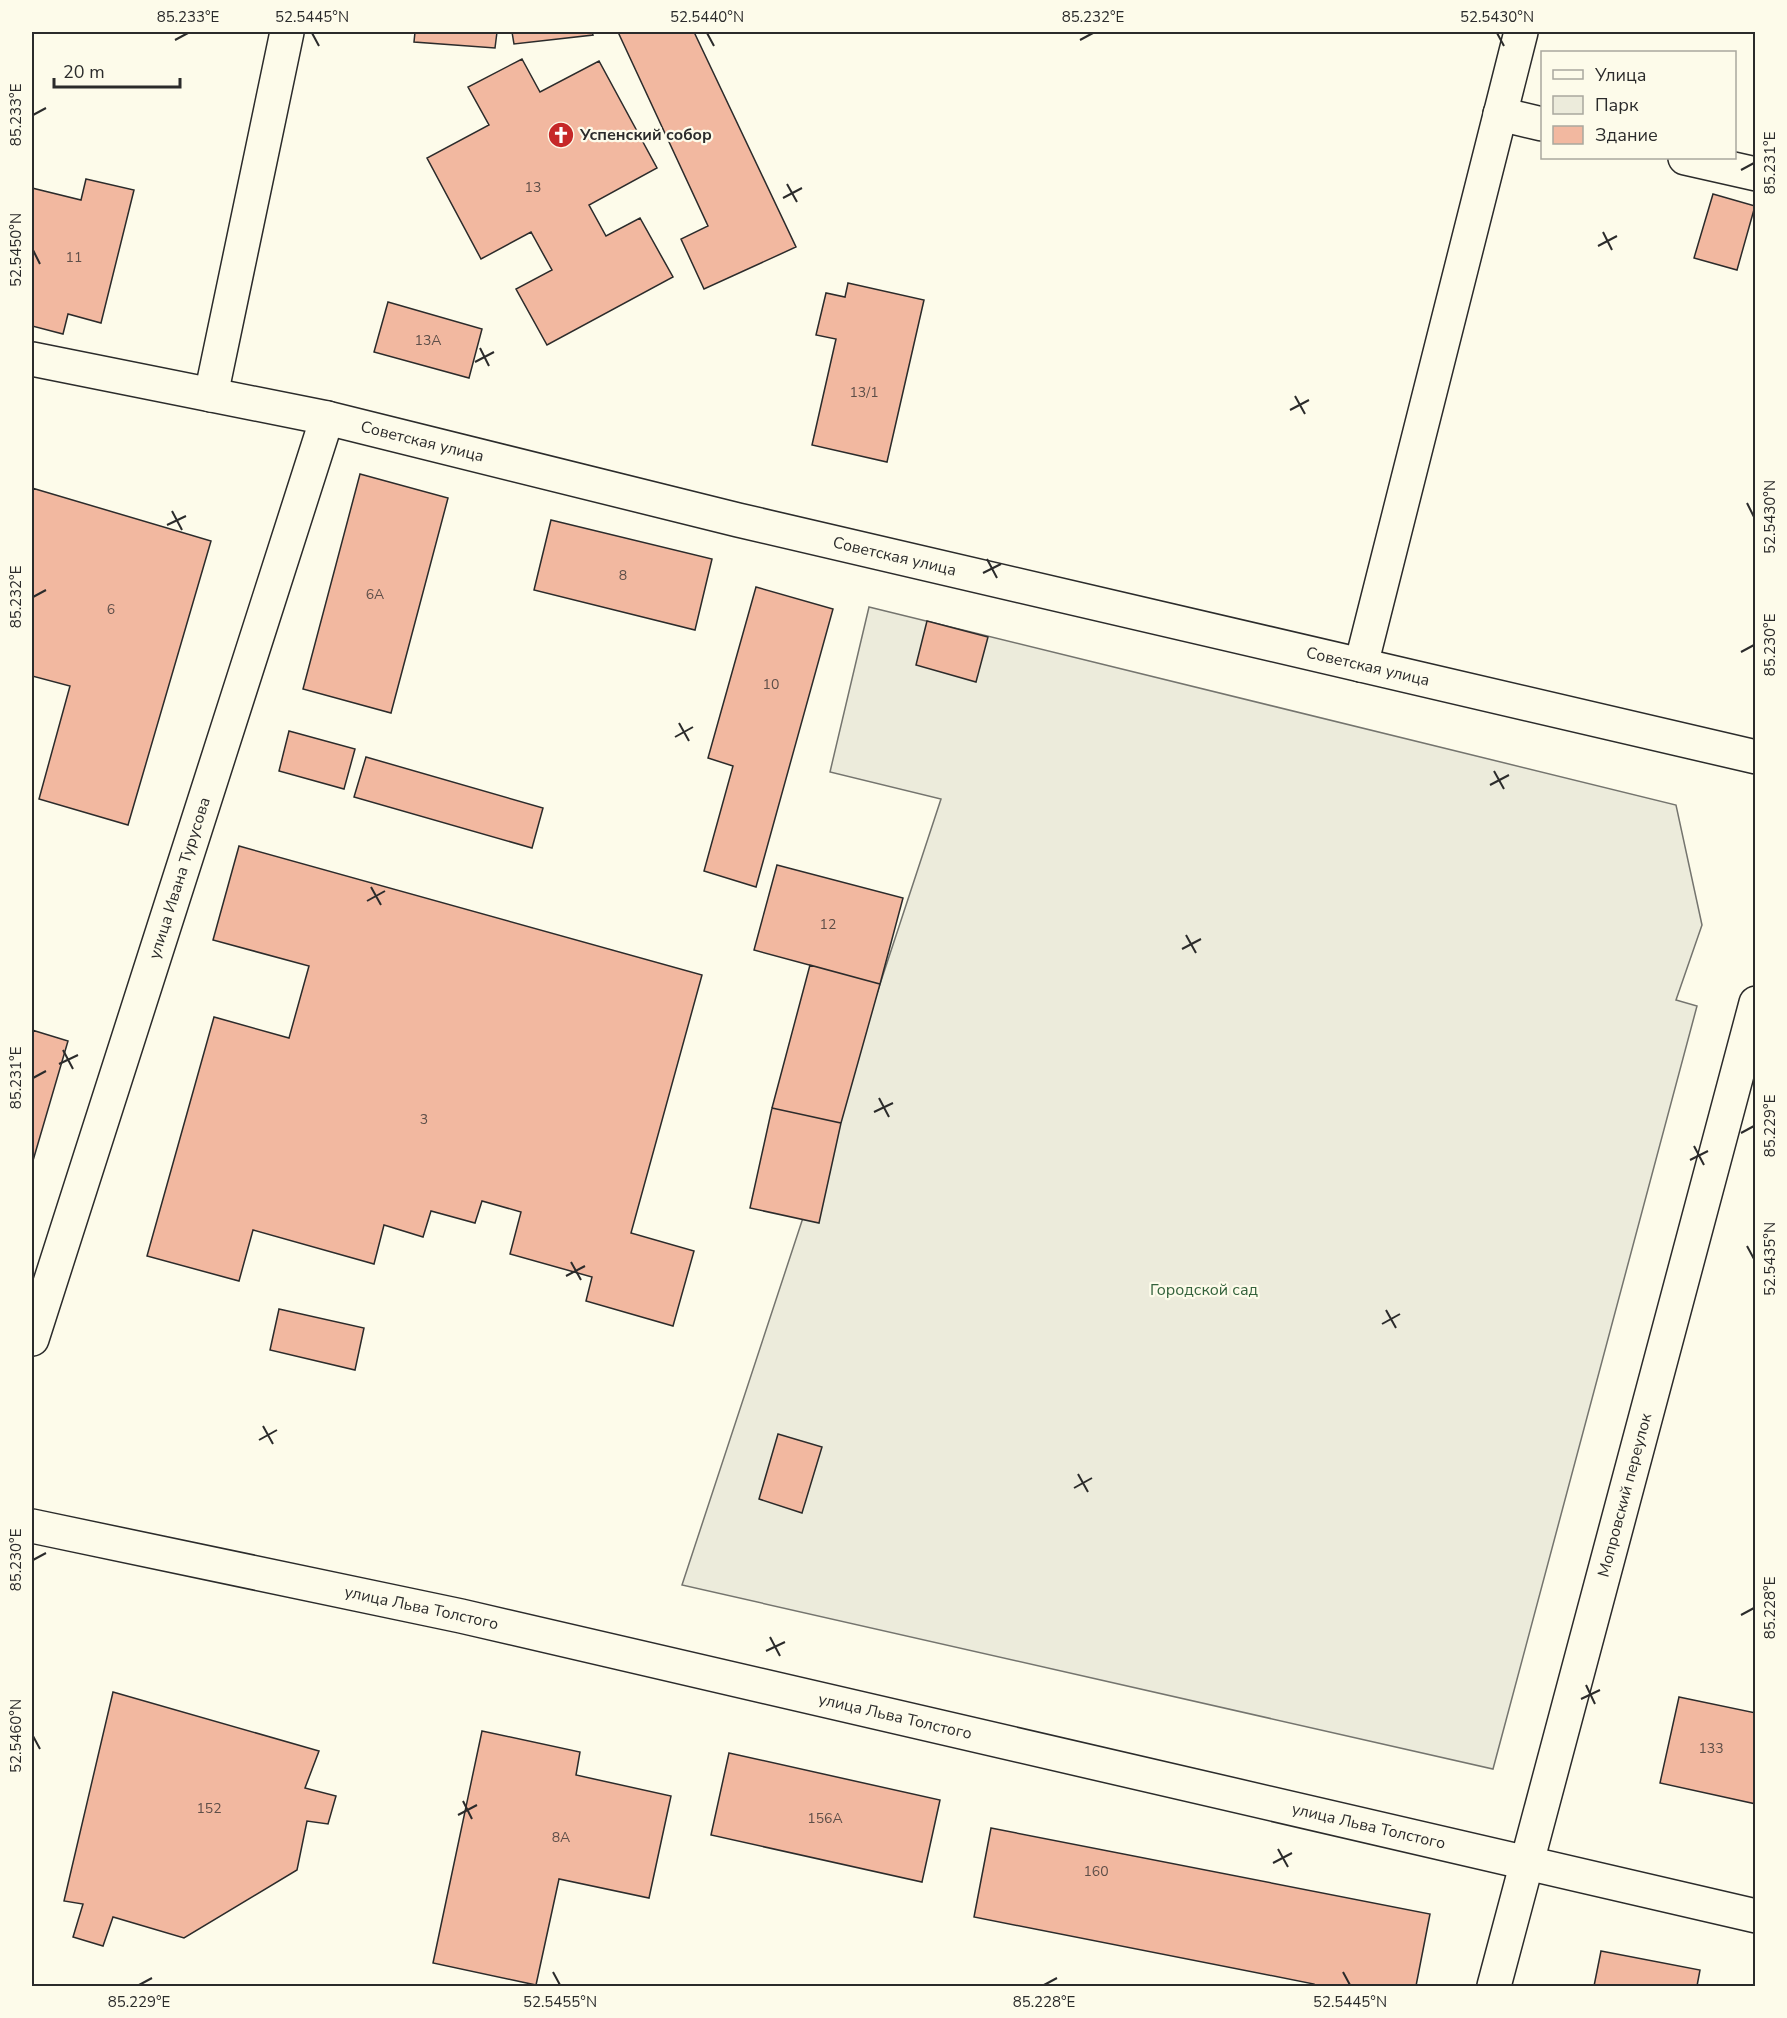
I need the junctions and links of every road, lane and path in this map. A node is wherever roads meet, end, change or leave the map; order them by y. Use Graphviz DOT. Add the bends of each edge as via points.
graph roads {
  1 [pos="287,32"];
  2 [pos="1521,32"];
  3 [pos="1500,114"];
  4 [pos="1541,124"];
  5 [pos="1689,159"];
  6 [pos="1755,174"];
  7 [pos="32,359"];
  8 [pos="211,394"];
  9 [pos="327,418"];
  10 [pos="1361,665"];
  11 [pos="1755,757"];
  12 [pos="1755,1003"];
  13 [pos="32,1339"];
  14 [pos="32,1526"];
  15 [pos="1527,1864"];
  16 [pos="1755,1916"];
  17 [pos="1494,1986"];
  1 -- 8 [label="street"];
  2 -- 3 [label="street"];
  3 -- 4 [label="street"];
  3 -- 10 [label="street"];
  5 -- 6 [label="street"];
  7 -- 8 [label="street, Советская улица"];
  8 -- 9 [label="street, Советская улица"];
  9 -- 10 [label="street, Советская улица" via="738,520"];
  9 -- 13 [label="street, улица Ивана Турусова"];
  10 -- 11 [label="street, Советская улица"];
  12 -- 15 [label="street, Мопровский переулок"];
  14 -- 15 [label="street, улица Льва Толстого" via="461,1616"];
  15 -- 16 [label="street, улица Льва Толстого"];
  15 -- 17 [label="street, Мопровский переулок"];
}
